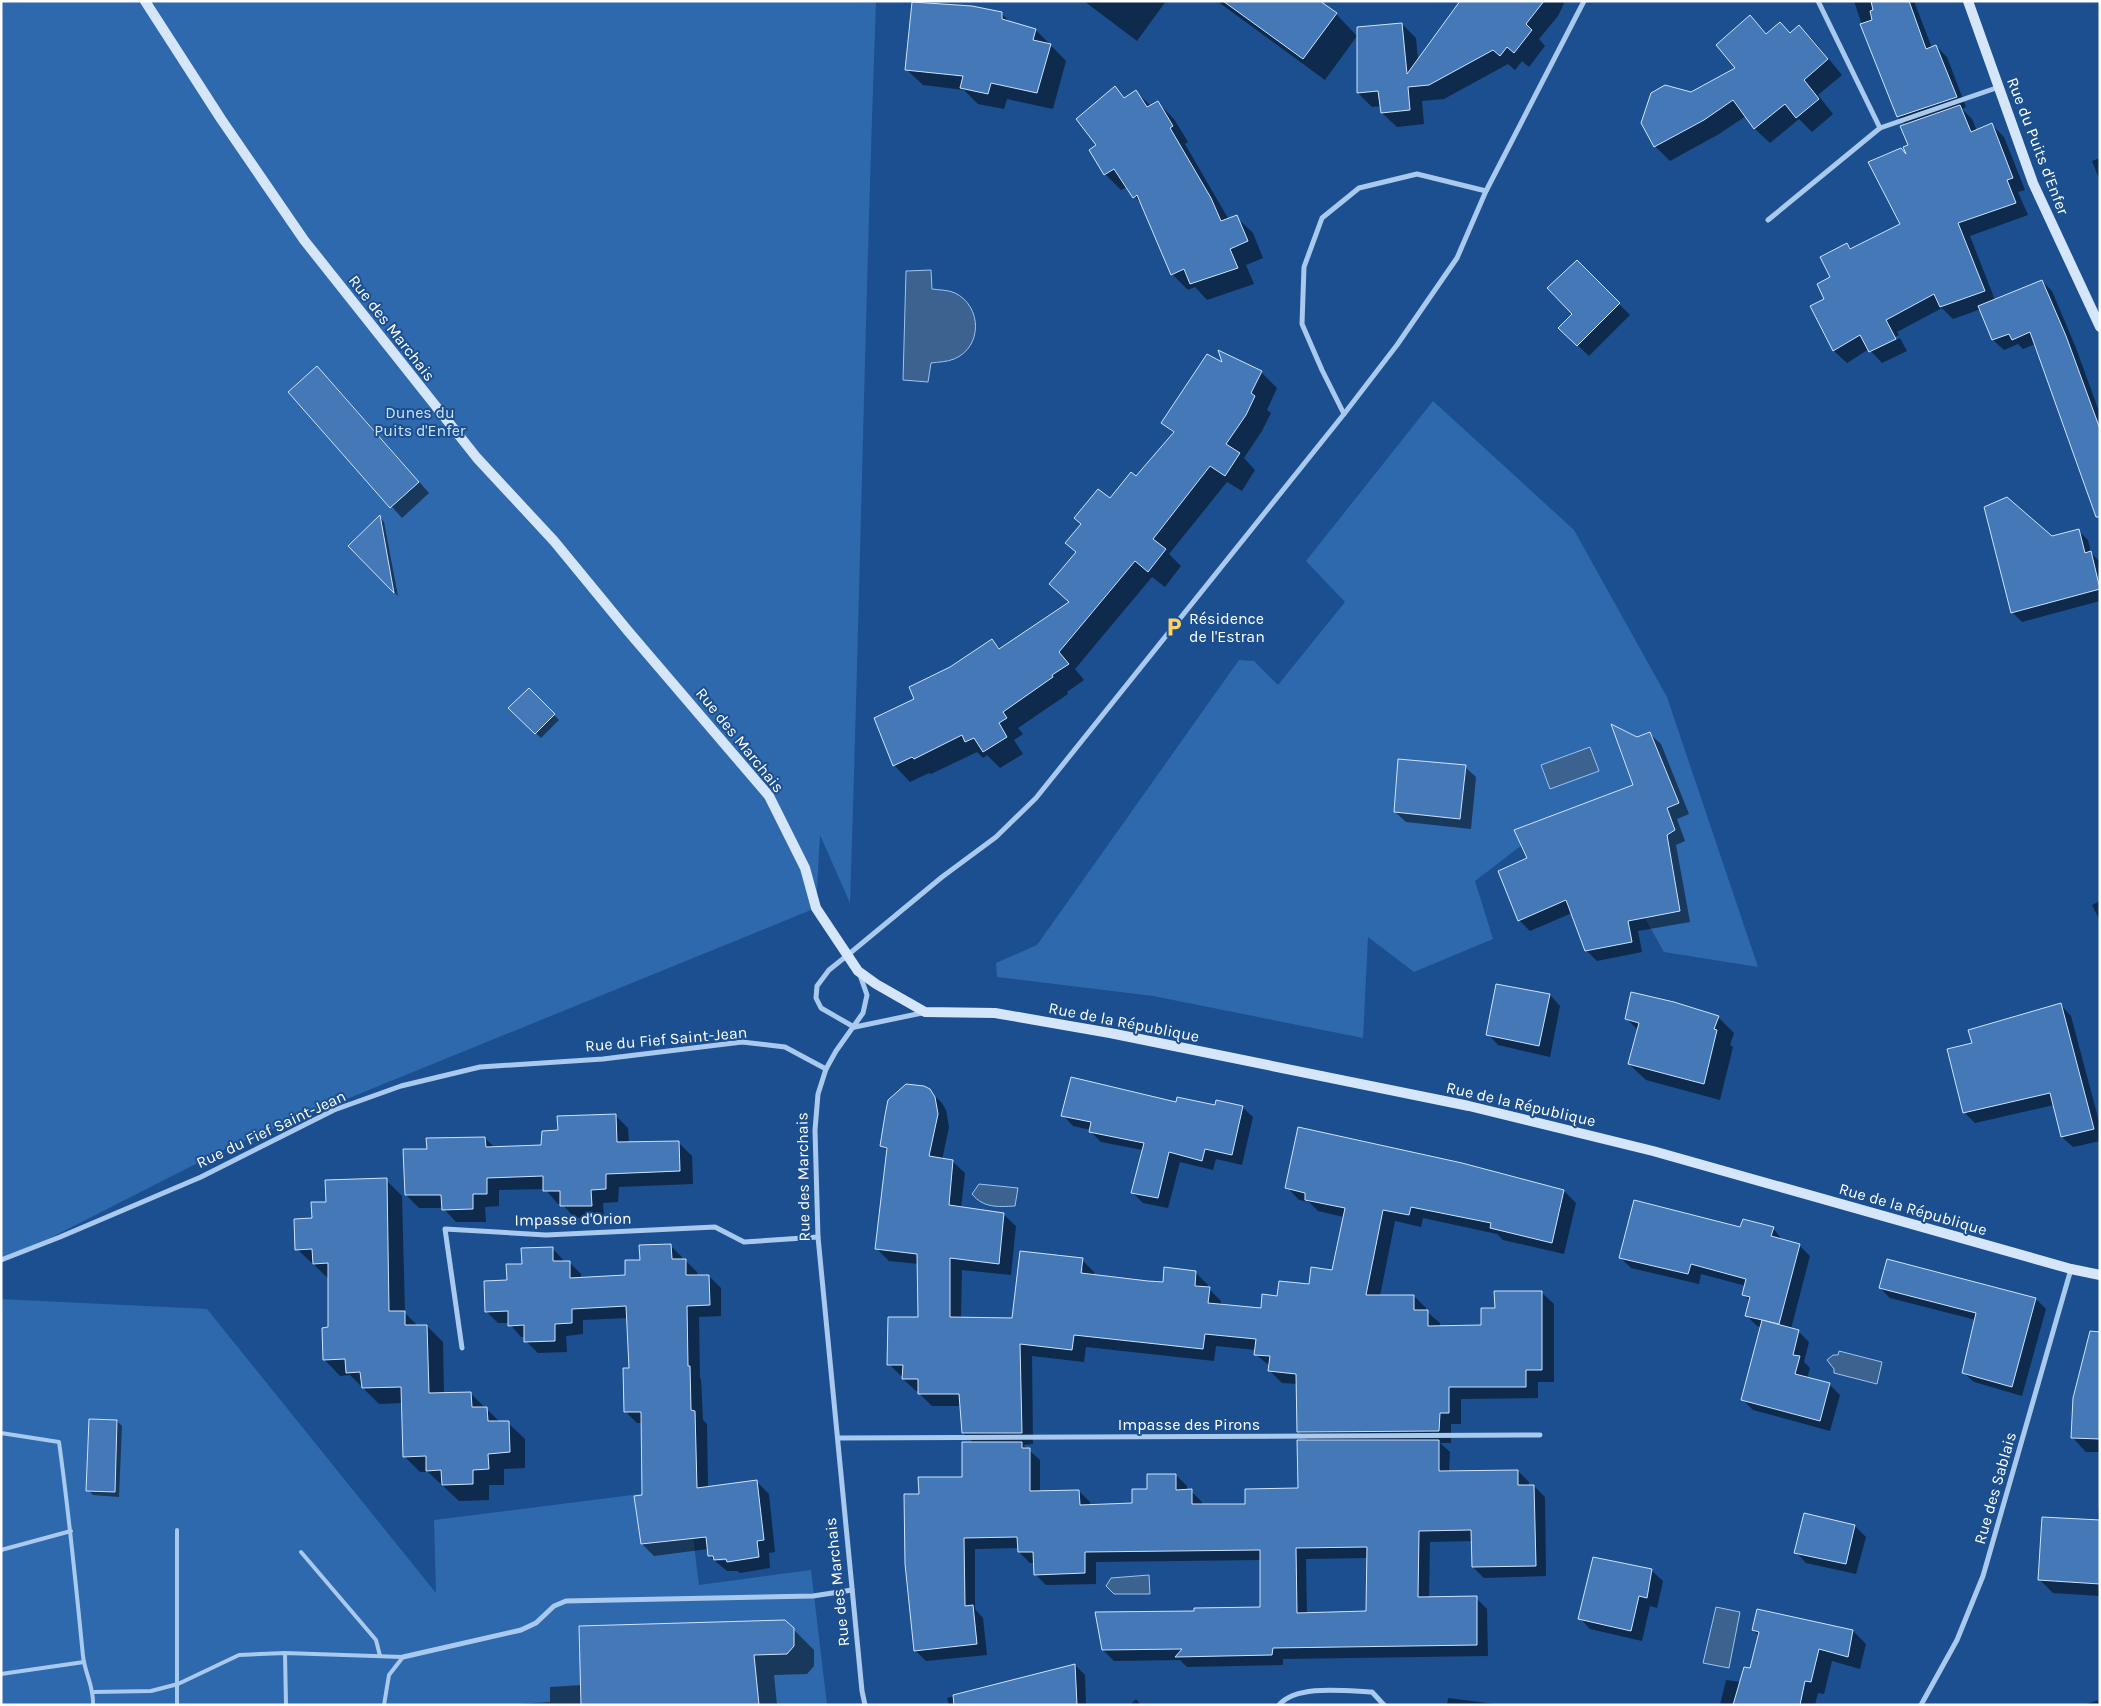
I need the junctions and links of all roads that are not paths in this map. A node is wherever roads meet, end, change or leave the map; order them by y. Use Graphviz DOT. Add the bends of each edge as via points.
graph roads {
  1 [pos="145,1"];
  2 [pos="1584,1"];
  3 [pos="1818,1"];
  4 [pos="1968,1"];
  5 [pos="1999,87"];
  6 [pos="1880,128"];
  7 [pos="1486,191"];
  8 [pos="1768,220"];
  9 [pos="2100,327"];
  10 [pos="1344,414"];
  11 [pos="848,954"];
  12 [pos="858,971"];
  13 [pos="925,1012"];
  14 [pos="854,1027"];
  15 [pos="826,1069"];
  16 [pos="818,1237"];
  17 [pos="1,1260"];
  18 [pos="2070,1269"];
  19 [pos="2100,1275"];
  20 [pos="462,1348"];
  21 [pos="1,1433"];
  22 [pos="1540,1435"];
  23 [pos="838,1438"];
  24 [pos="178,1530"];
  25 [pos="72,1531"];
  26 [pos="1,1550"];
  27 [pos="301,1552"];
  28 [pos="852,1590"];
  29 [pos="285,1653"];
  30 [pos="380,1656"];
  31 [pos="403,1657"];
  32 [pos="84,1662"];
  33 [pos="1,1674"];
  34 [pos="178,1684"];
  35 [pos="94,1692"];
  36 [pos="92,1705"];
  37 [pos="177,1705"];
  38 [pos="286,1705"];
  39 [pos="384,1705"];
  40 [pos="865,1705"];
  41 [pos="1279,1705"];
  42 [pos="1384,1705"];
  43 [pos="1921,1705"];
  1 -- 11 [label="street, Rue des Marchais" via="310,248 477,458 554,541 769,796 805,868 816,908"];
  2 -- 7 [label="street"];
  3 -- 6 [label="street"];
  4 -- 5 [label="street, Rue du Puits d'Enfer"];
  5 -- 6 [label="street"];
  5 -- 9 [label="street, Rue du Puits d'Enfer" via="2033,183"];
  6 -- 8 [label="street"];
  7 -- 10 [label="street" via="1457,258"];
  7 -- 10 [label="street" via="1417,174 1359,188 1322,218 1304,267 1302,324"];
  10 -- 11 [label="street" via="1036,798 996,837"];
  11 -- 12 [label="street, Rue des Marchais"];
  11 -- 14 [label="street" via="829,970 817,986 816,998 821,1008"];
  12 -- 13 [label="street, Rue de la République"];
  12 -- 14 [label="street, Rue des Marchais" via="867,995 863,1013"];
  13 -- 14 [label="street, Rue de la République"];
  13 -- 18 [label="street, Rue de la République" via="995,1013 1469,1106 1654,1151"];
  14 -- 15 [label="street, Rue des Marchais"];
  15 -- 16 [label="street, Rue des Marchais" via="818,1094 815,1130"];
  15 -- 17 [label="street, Rue du Fief Saint-Jean" via="785,1047 742,1042 603,1059 480,1067 401,1086 334,1110 201,1177"];
  16 -- 20 [label="street, Impasse d'Orion" via="744,1242 715,1227 546,1235 445,1229"];
  16 -- 23 [label="street, Rue des Marchais"];
  18 -- 19 [label="street, Rue de la République"];
  18 -- 43 [label="street, Rue des Sablais" via="1983,1576 1957,1640"];
  21 -- 25 [label="lane" via="59,1442"];
  22 -- 23 [label="street, Impasse des Pirons"];
  23 -- 28 [label="street, Rue des Marchais"];
  24 -- 34 [label="lane"];
  25 -- 26 [label="lane"];
  25 -- 32 [label="lane"];
  27 -- 30 [label="lane" via="376,1640"];
  28 -- 31 [label="street" via="813,1596 566,1601 521,1630"];
  28 -- 40 [label="street, Rue des Marchais"];
  29 -- 30 [label="lane"];
  29 -- 34 [label="lane" via="239,1655"];
  29 -- 38 [label="lane"];
  30 -- 31 [label="lane"];
  31 -- 39 [label="lane" via="389,1675"];
  32 -- 33 [label="lane"];
  32 -- 35 [label="lane"];
  34 -- 35 [label="lane" via="151,1691"];
  34 -- 37 [label="lane"];
  35 -- 36 [label="lane"];
  41 -- 42 [label="street" via="1283,1700 1307,1691 1372,1692"];
}
